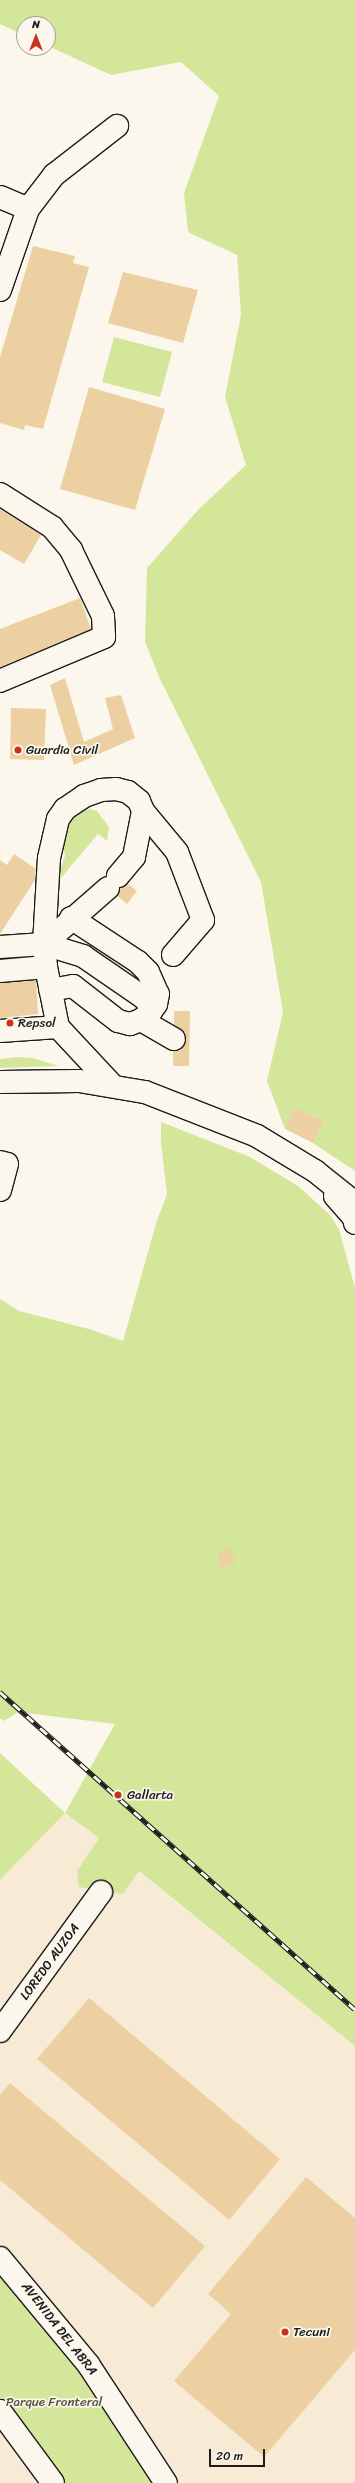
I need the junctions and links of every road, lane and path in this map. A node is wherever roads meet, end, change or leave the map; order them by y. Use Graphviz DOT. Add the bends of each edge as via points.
graph roads {
  1 [pos="117,126"];
  2 [pos="0,197"];
  3 [pos="28,209"];
  4 [pos="0,290"];
  5 [pos="0,494"];
  6 [pos="0,681"];
  7 [pos="143,811"];
  8 [pos="70,918"];
  9 [pos="44,944"];
  10 [pos="0,947"];
  11 [pos="173,955"];
  12 [pos="46,967"];
  13 [pos="0,971"];
  14 [pos="50,990"];
  15 [pos="145,1016"];
  16 [pos="58,1027"];
  17 [pos="0,1031"];
  18 [pos="174,1039"];
  19 [pos="0,1082"];
  20 [pos="112,1085"];
  21 [pos="0,1162"];
  22 [pos="315,1172"];
  23 [pos="0,1190"];
  24 [pos="355,1203"];
  25 [pos="355,1224"];
  26 [pos="101,1892"];
  27 [pos="0,2031"];
  28 [pos="0,2258"];
  29 [pos="0,2411"];
  30 [pos="53,2483"];
  31 [pos="166,2483"];
  1 -- 3 [label="street" via="54,175"];
  2 -- 3 [label="street"];
  3 -- 4 [label="street"];
  5 -- 6 [label="street" via="52,527 71,550 103,616 104,637"];
  7 -- 8 [label="street" via="134,857 113,882"];
  7 -- 9 [label="street" via="139,801 128,792 116,789 84,796 66,809 54,831 49,858"];
  7 -- 11 [label="street" via="176,852 203,920"];
  8 -- 9 [label="street"];
  8 -- 15 [label="street" via="138,962 148,972 158,994 156,1004"];
  9 -- 10 [label="street"];
  9 -- 12 [label="street"];
  9 -- 15 [label="street" via="83,956 144,998 149,1004"];
  12 -- 13 [label="street"];
  12 -- 14 [label="street"];
  14 -- 15 [label="street" via="73,986 118,1021 130,1024"];
  14 -- 16 [label="street"];
  15 -- 18 [label="street"];
  16 -- 17 [label="street"];
  16 -- 20 [label="street"];
  19 -- 20 [label="street" via="79,1081"];
  20 -- 22 [label="street" via="145,1092 250,1133"];
  21 -- 23 [label="street" via="7,1164"];
  22 -- 24 [label="street"];
  22 -- 25 [label="street" via="354,1218"];
  26 -- 27 [label="street, LOREDO AUZOA"];
  28 -- 31 [label="street, AVENIDA DEL ABRA" via="88,2364"];
  29 -- 30 [label="street"];
}
